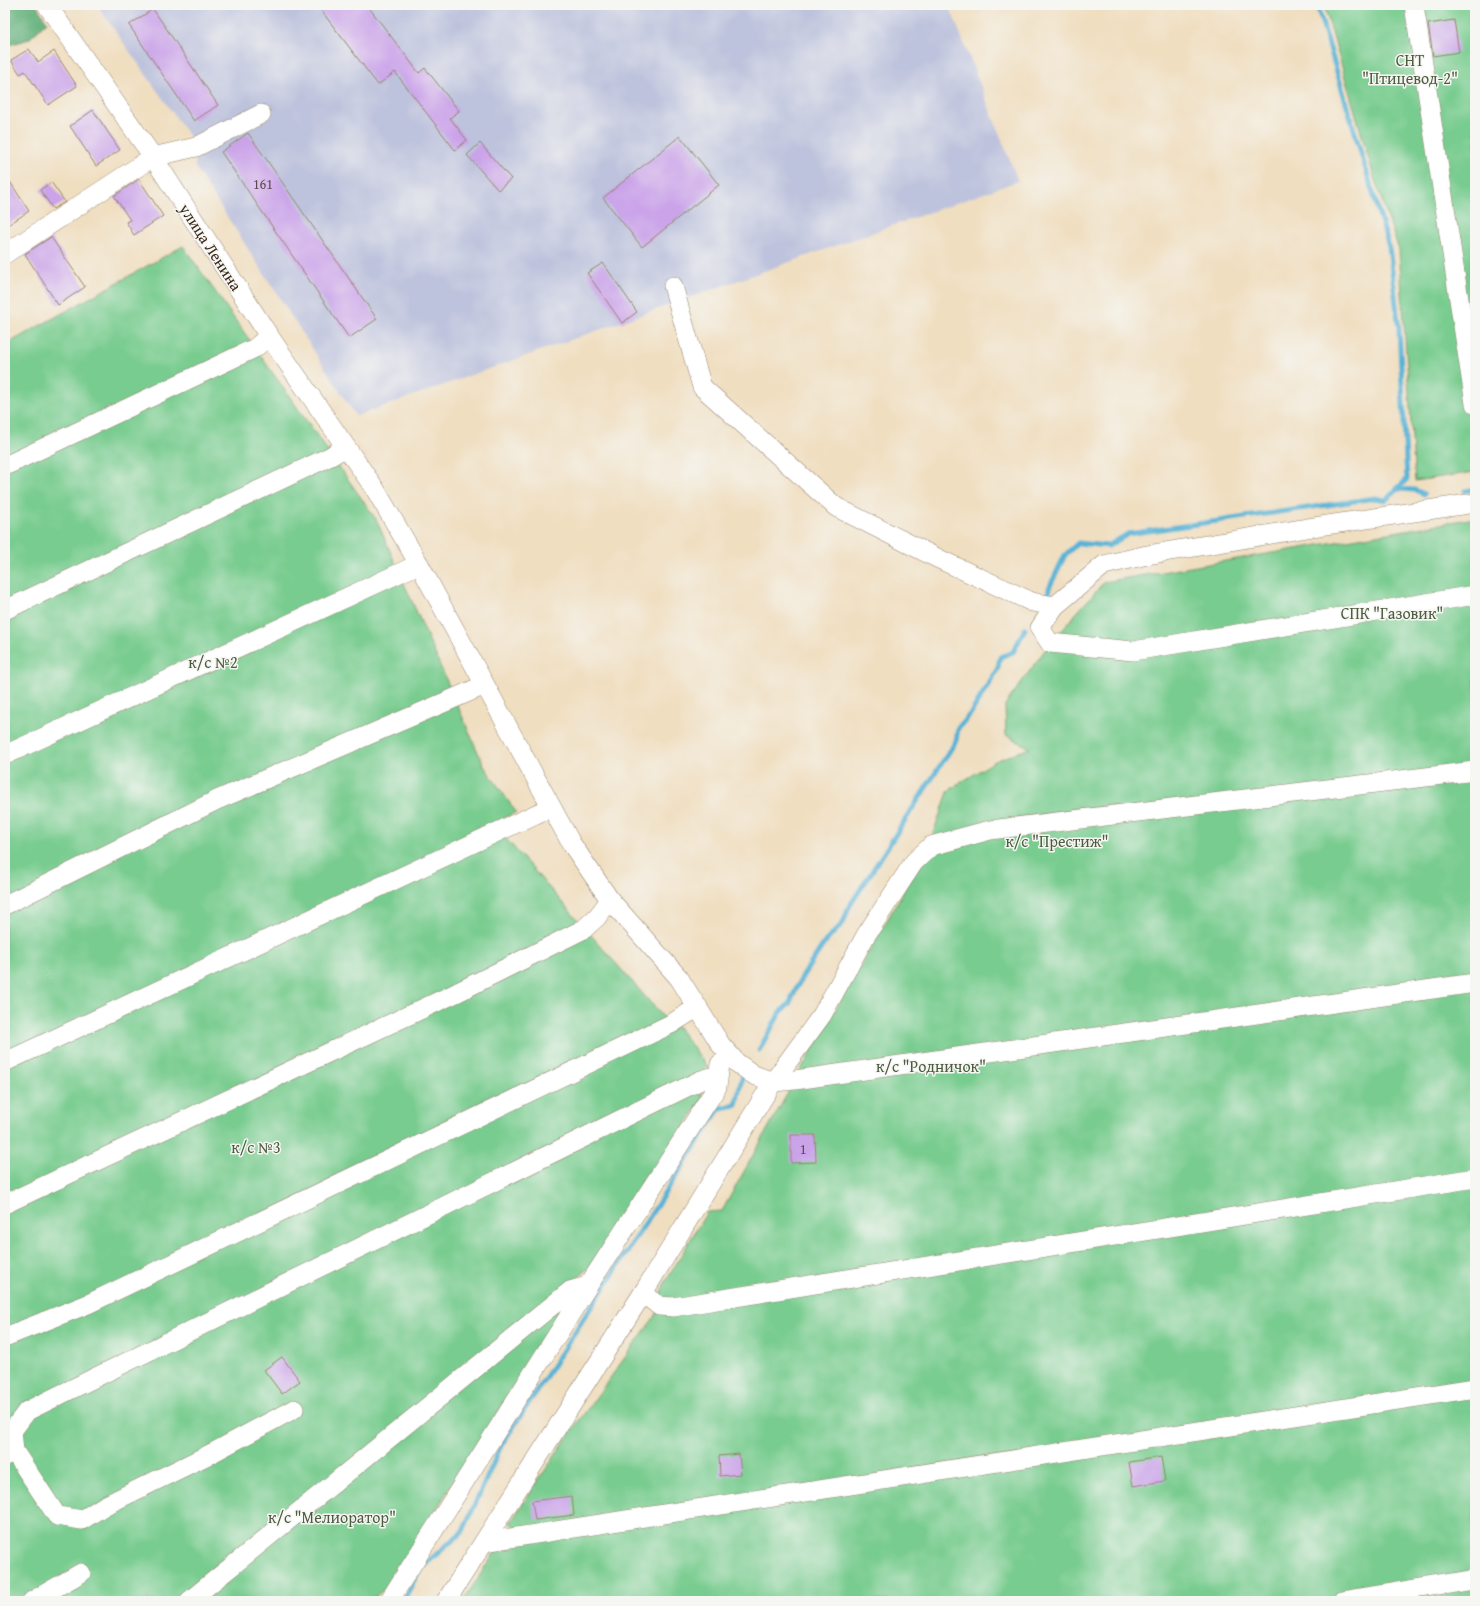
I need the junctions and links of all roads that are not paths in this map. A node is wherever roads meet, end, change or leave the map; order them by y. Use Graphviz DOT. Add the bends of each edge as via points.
graph roads {
  1 [pos="47,5"];
  2 [pos="1414,5"];
  3 [pos="261,114"];
  4 [pos="153,157"];
  5 [pos="5,254"];
  6 [pos="673,286"];
  7 [pos="269,336"];
  8 [pos="1475,404"];
  9 [pos="345,447"];
  10 [pos="5,466"];
  11 [pos="1475,503"];
  12 [pos="420,564"];
  13 [pos="1475,595"];
  14 [pos="1055,606"];
  15 [pos="5,610"];
  16 [pos="485,685"];
  17 [pos="5,755"];
  18 [pos="1475,771"];
  19 [pos="551,807"];
  20 [pos="610,900"];
  21 [pos="5,905"];
  22 [pos="1475,983"];
  23 [pos="698,1007"];
  24 [pos="721,1045"];
  25 [pos="5,1062"];
  26 [pos="718,1074"];
  27 [pos="773,1082"];
  28 [pos="1475,1178"];
  29 [pos="5,1204"];
  30 [pos="588,1286"];
  31 [pos="643,1293"];
  32 [pos="5,1337"];
  33 [pos="1475,1388"];
  34 [pos="294,1409"];
  35 [pos="10,1454"];
  36 [pos="484,1542"];
  37 [pos="81,1573"];
  38 [pos="1475,1580"];
  39 [pos="32,1601"];
  40 [pos="189,1601"];
  41 [pos="389,1601"];
  42 [pos="446,1601"];
  43 [pos="1342,1601"];
  1 -- 4 [label="street, улица Ленина"];
  2 -- 8 [label="street"];
  3 -- 4 [label="street" via="196,146"];
  4 -- 5 [label="street"];
  4 -- 7 [label="street, улица Ленина"];
  6 -- 14 [label="street" via="702,387 836,507 938,559 1032,602"];
  7 -- 9 [label="street, улица Ленина"];
  7 -- 10 [label="street" via="255,348"];
  9 -- 12 [label="street, улица Ленина" via="375,489"];
  9 -- 15 [label="street" via="331,456"];
  11 -- 14 [label="street" via="1313,527 1147,555 1104,565"];
  12 -- 16 [label="street, улица Ленина"];
  12 -- 17 [label="street"];
  13 -- 14 [label="street" via="1133,650 1050,644 1040,628"];
  16 -- 19 [label="street, улица Ленина"];
  16 -- 21 [label="street" via="217,800"];
  18 -- 27 [label="street" via="990,830 931,846 914,862 866,935 822,1014"];
  19 -- 20 [label="street, улица Ленина" via="571,843"];
  19 -- 25 [label="street"];
  20 -- 23 [label="street, улица Ленина" via="679,978"];
  20 -- 29 [label="street" via="584,929 454,994"];
  22 -- 27 [label="street"];
  23 -- 24 [label="street, улица Ленина"];
  23 -- 32 [label="street" via="671,1024 88,1304"];
  24 -- 26 [label="street"];
  24 -- 27 [label="street, улица Ленина" via="737,1063 754,1075"];
  26 -- 30 [label="street" via="717,1087"];
  26 -- 35 [label="street" via="701,1080 27,1411 12,1431"];
  27 -- 31 [label="street"];
  28 -- 31 [label="street" via="673,1307 659,1306"];
  30 -- 40 [label="street" via="570,1291"];
  30 -- 41 [label="street"];
  31 -- 36 [label="street"];
  33 -- 36 [label="street"];
  34 -- 35 [label="street" via="104,1506 82,1520 57,1516"];
  36 -- 42 [label="street"];
  37 -- 39 [label="street"];
  38 -- 43 [label="street"];
}
